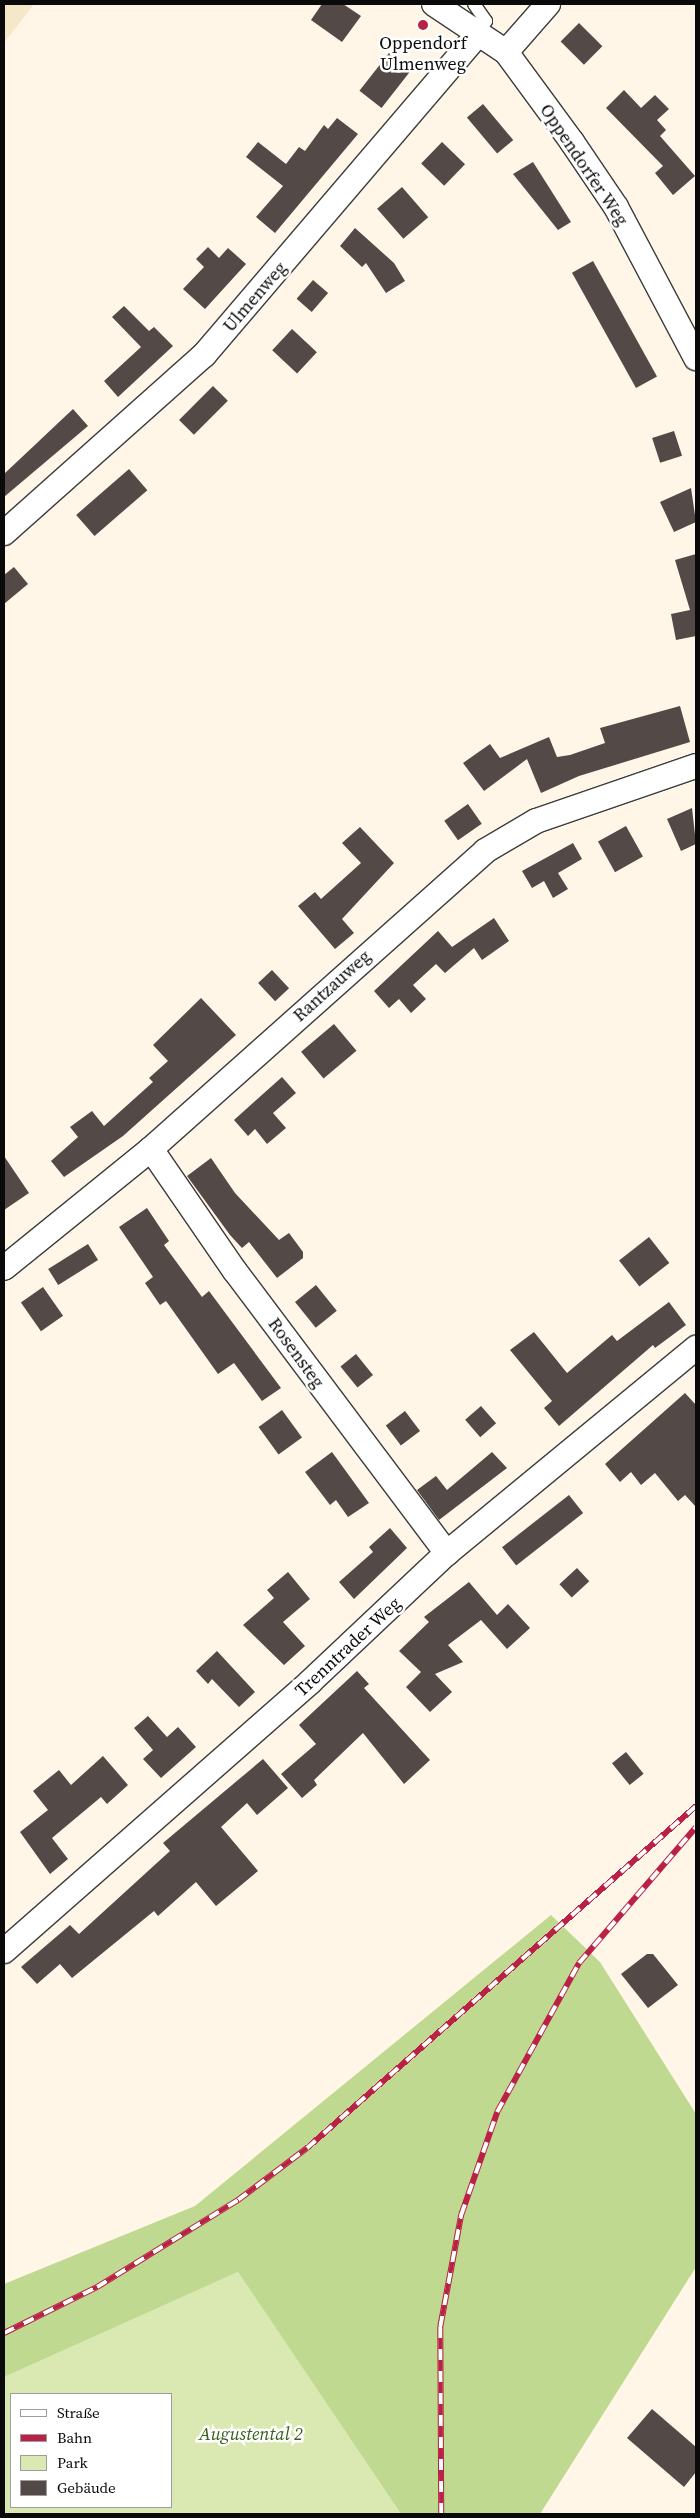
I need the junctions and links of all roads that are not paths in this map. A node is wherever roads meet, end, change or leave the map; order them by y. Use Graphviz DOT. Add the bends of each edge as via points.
graph roads {
  1 [pos="434,4"];
  2 [pos="474,4"];
  3 [pos="548,4"];
  4 [pos="478,34"];
  5 [pos="506,52"];
  6 [pos="696,358"];
  7 [pos="4,533"];
  8 [pos="696,766"];
  9 [pos="151,1149"];
  10 [pos="4,1268"];
  11 [pos="696,1348"];
  12 [pos="447,1553"];
  13 [pos="4,1951"];
  1 -- 4 [label="street, Oppendorfer Weg"];
  2 -- 4 [label="lane" via="486,21"];
  3 -- 5 [label="street"];
  4 -- 5 [label="street, Oppendorfer Weg"];
  4 -- 7 [label="street, Ulmenweg" via="204,355"];
  5 -- 6 [label="street, Oppendorfer Weg" via="616,207"];
  8 -- 9 [label="street, Rantzauweg" via="536,822 485,851"];
  9 -- 10 [label="street, Rantzauweg"];
  9 -- 12 [label="street, Rosensteg" via="241,1279"];
  11 -- 12 [label="street, Trenntrader Weg"];
  12 -- 13 [label="street, Trenntrader Weg" via="310,1682"];
}
